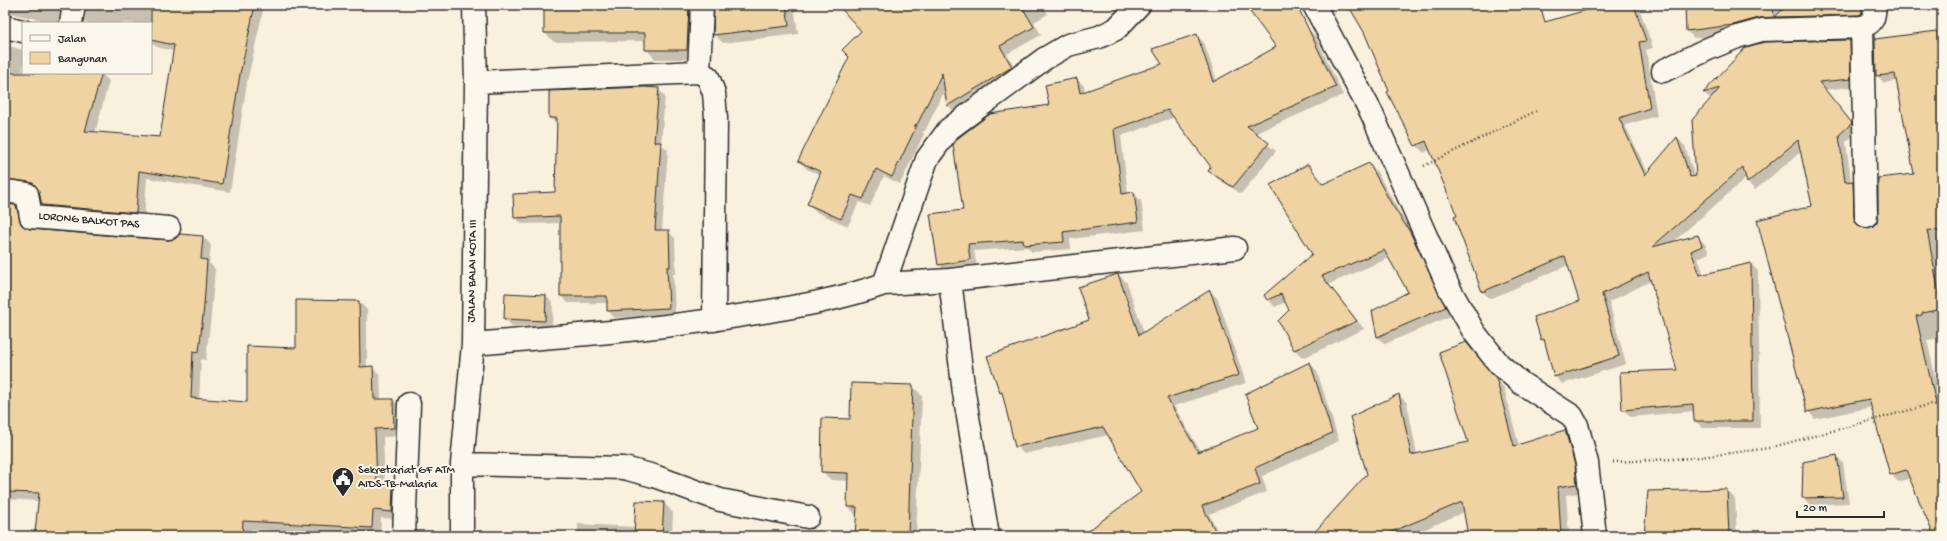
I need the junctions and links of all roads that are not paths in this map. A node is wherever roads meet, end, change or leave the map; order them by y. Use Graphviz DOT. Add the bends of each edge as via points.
graph roads {
  1 [pos="74,5"];
  2 [pos="474,5"];
  3 [pos="702,5"];
  4 [pos="1139,5"];
  5 [pos="1314,5"];
  6 [pos="1875,5"];
  7 [pos="71,22"];
  8 [pos="5,27"];
  9 [pos="1862,27"];
  10 [pos="22,31"];
  11 [pos="1662,71"];
  12 [pos="699,72"];
  13 [pos="476,82"];
  14 [pos="5,191"];
  15 [pos="1866,216"];
  16 [pos="169,228"];
  17 [pos="1235,248"];
  18 [pos="950,280"];
  19 [pos="884,284"];
  20 [pos="714,320"];
  21 [pos="472,344"];
  22 [pos="409,404"];
  23 [pos="462,464"];
  24 [pos="808,517"];
  25 [pos="404,536"];
  26 [pos="462,536"];
  27 [pos="988,536"];
  28 [pos="1595,536"];
  1 -- 7 [label="street"];
  2 -- 13 [label="street, JALAN BALAI KOTA III"];
  3 -- 12 [label="street"];
  4 -- 19 [label="street" via="1116,30 1068,45 1044,59 948,129 927,159"];
  5 -- 28 [label="street" via="1371,112 1398,178 1449,288 1474,332 1499,364 1521,384 1572,416 1577,425 1587,464"];
  6 -- 9 [label="street" via="1872,22"];
  8 -- 10 [label="street"];
  9 -- 11 [label="street" via="1762,30 1722,43"];
  9 -- 15 [label="street"];
  12 -- 13 [label="street"];
  12 -- 20 [label="street" via="708,77 712,85 716,118"];
  13 -- 21 [label="street, JALAN BALAI KOTA III"];
  14 -- 16 [label="street, LORONG BALKOT PAS" via="26,194 31,217"];
  17 -- 18 [label="street"];
  18 -- 19 [label="street"];
  18 -- 27 [label="street" via="964,393"];
  19 -- 20 [label="street" via="828,301"];
  20 -- 21 [label="street" via="626,331"];
  21 -- 23 [label="street, JALAN BALAI KOTA III"];
  22 -- 25 [label="street"];
  23 -- 24 [label="street" via="624,468 720,500"];
  23 -- 26 [label="street, JALAN BALAI KOTA III"];
}
